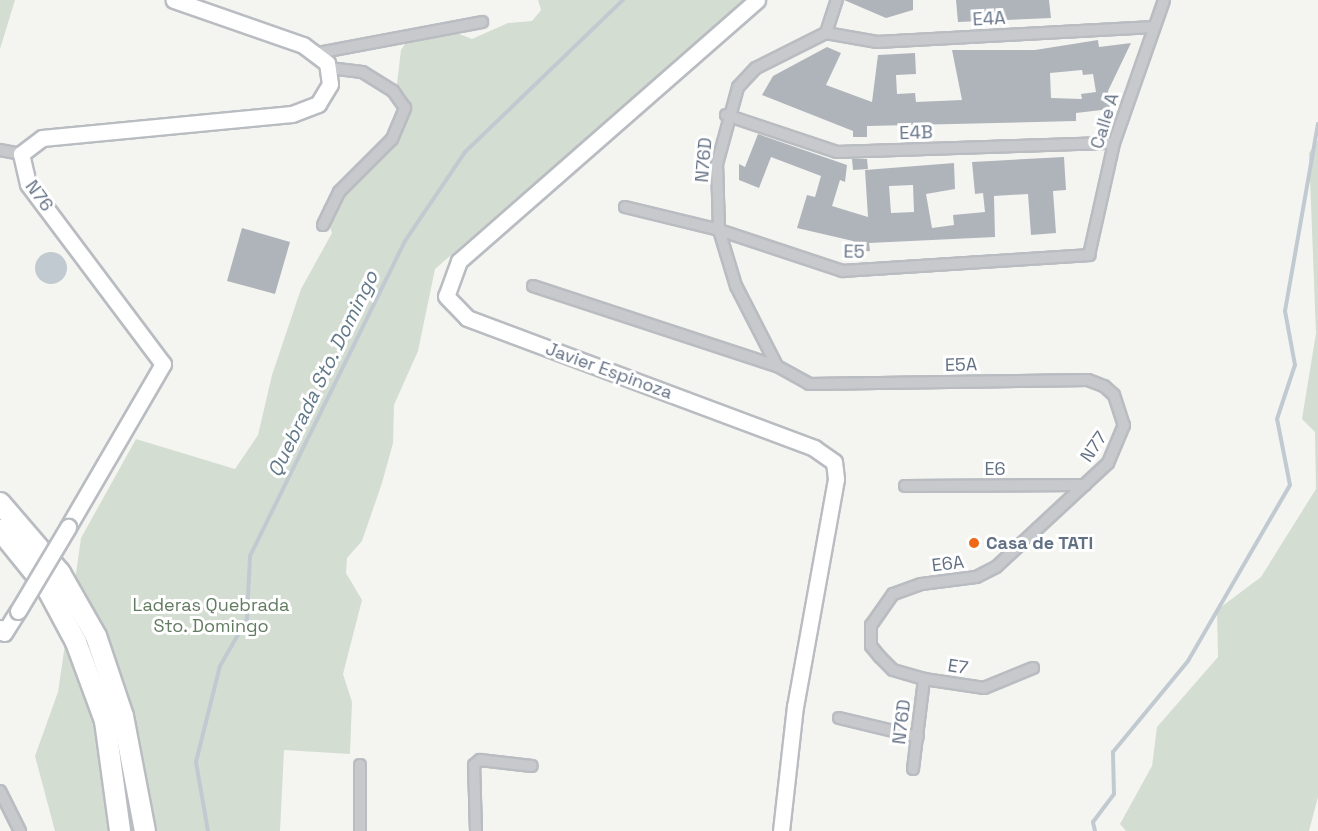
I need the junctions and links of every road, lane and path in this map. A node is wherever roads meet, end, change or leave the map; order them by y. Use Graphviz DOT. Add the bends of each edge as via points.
graph roads {
  1 [pos="174,0"];
  2 [pos="757,0"];
  3 [pos="837,0"];
  4 [pos="1164,0"];
  5 [pos="482,22"];
  6 [pos="1154,27"];
  7 [pos="826,33"];
  8 [pos="318,52"];
  9 [pos="329,68"];
  10 [pos="726,115"];
  11 [pos="1114,143"];
  12 [pos="0,150"];
  13 [pos="21,154"];
  14 [pos="625,207"];
  15 [pos="323,225"];
  16 [pos="719,230"];
  17 [pos="1089,255"];
  18 [pos="533,286"];
  19 [pos="777,366"];
  20 [pos="1124,425"];
  21 [pos="1085,485"];
  22 [pos="905,486"];
  23 [pos="0,503"];
  24 [pos="0,530"];
  25 [pos="1,633"];
  26 [pos="880,657"];
  27 [pos="1034,668"];
  28 [pos="924,679"];
  29 [pos="838,718"];
  30 [pos="918,736"];
  31 [pos="360,765"];
  32 [pos="532,766"];
  33 [pos="913,769"];
  34 [pos="0,791"];
  35 [pos="20,831"];
  36 [pos="120,831"];
  37 [pos="145,831"];
  38 [pos="360,831"];
  39 [pos="476,831"];
  40 [pos="781,831"];
  1 -- 8 [label="street"];
  2 -- 40 [label="street, Javier Espinoza" via="459,261 446,296 467,318 814,447 834,462 836,479 795,705"];
  3 -- 7 [label="street"];
  4 -- 6 [label="street, Calle A"];
  5 -- 8 [label="street"];
  6 -- 7 [label="street, E4A" via="877,42"];
  6 -- 11 [label="street, Calle A"];
  7 -- 10 [label="street, N76D" via="756,68 738,87"];
  8 -- 9 [label="street"];
  9 -- 13 [label="street" via="328,91 304,111 42,138"];
  9 -- 15 [label="street" via="362,72 393,92 405,108 392,140 339,192"];
  10 -- 11 [label="street, E4B" via="837,152"];
  10 -- 16 [label="street, N76D" via="717,164"];
  11 -- 17 [label="street, Calle A"];
  12 -- 13 [label="street"];
  13 -- 25 [label="street, N76, bridge" via="28,184 164,364 18,611"];
  14 -- 16 [label="street, E5"];
  16 -- 17 [label="street, E5" via="843,271"];
  16 -- 19 [label="street, N76D" via="736,286"];
  18 -- 19 [label="street, E5A"];
  19 -- 20 [label="street, E5A" via="809,384 1088,380 1114,395"];
  20 -- 21 [label="street, N77" via="1108,463"];
  21 -- 22 [label="street, E6"];
  21 -- 26 [label="street, E6A" via="996,567 976,577 893,594 871,626 872,646"];
  23 -- 37 [label="highway" via="60,573 96,636 123,716"];
  24 -- 36 [label="highway" via="47,588 76,642 105,721"];
  26 -- 28 [label="street, E7" via="893,669"];
  27 -- 28 [label="street, E7" via="984,688"];
  28 -- 30 [label="street, N76D"];
  29 -- 30 [label="street"];
  30 -- 33 [label="street, N76D"];
  31 -- 38 [label="street"];
  32 -- 39 [label="street" via="480,760 474,765"];
  34 -- 35 [label="street"];
}
